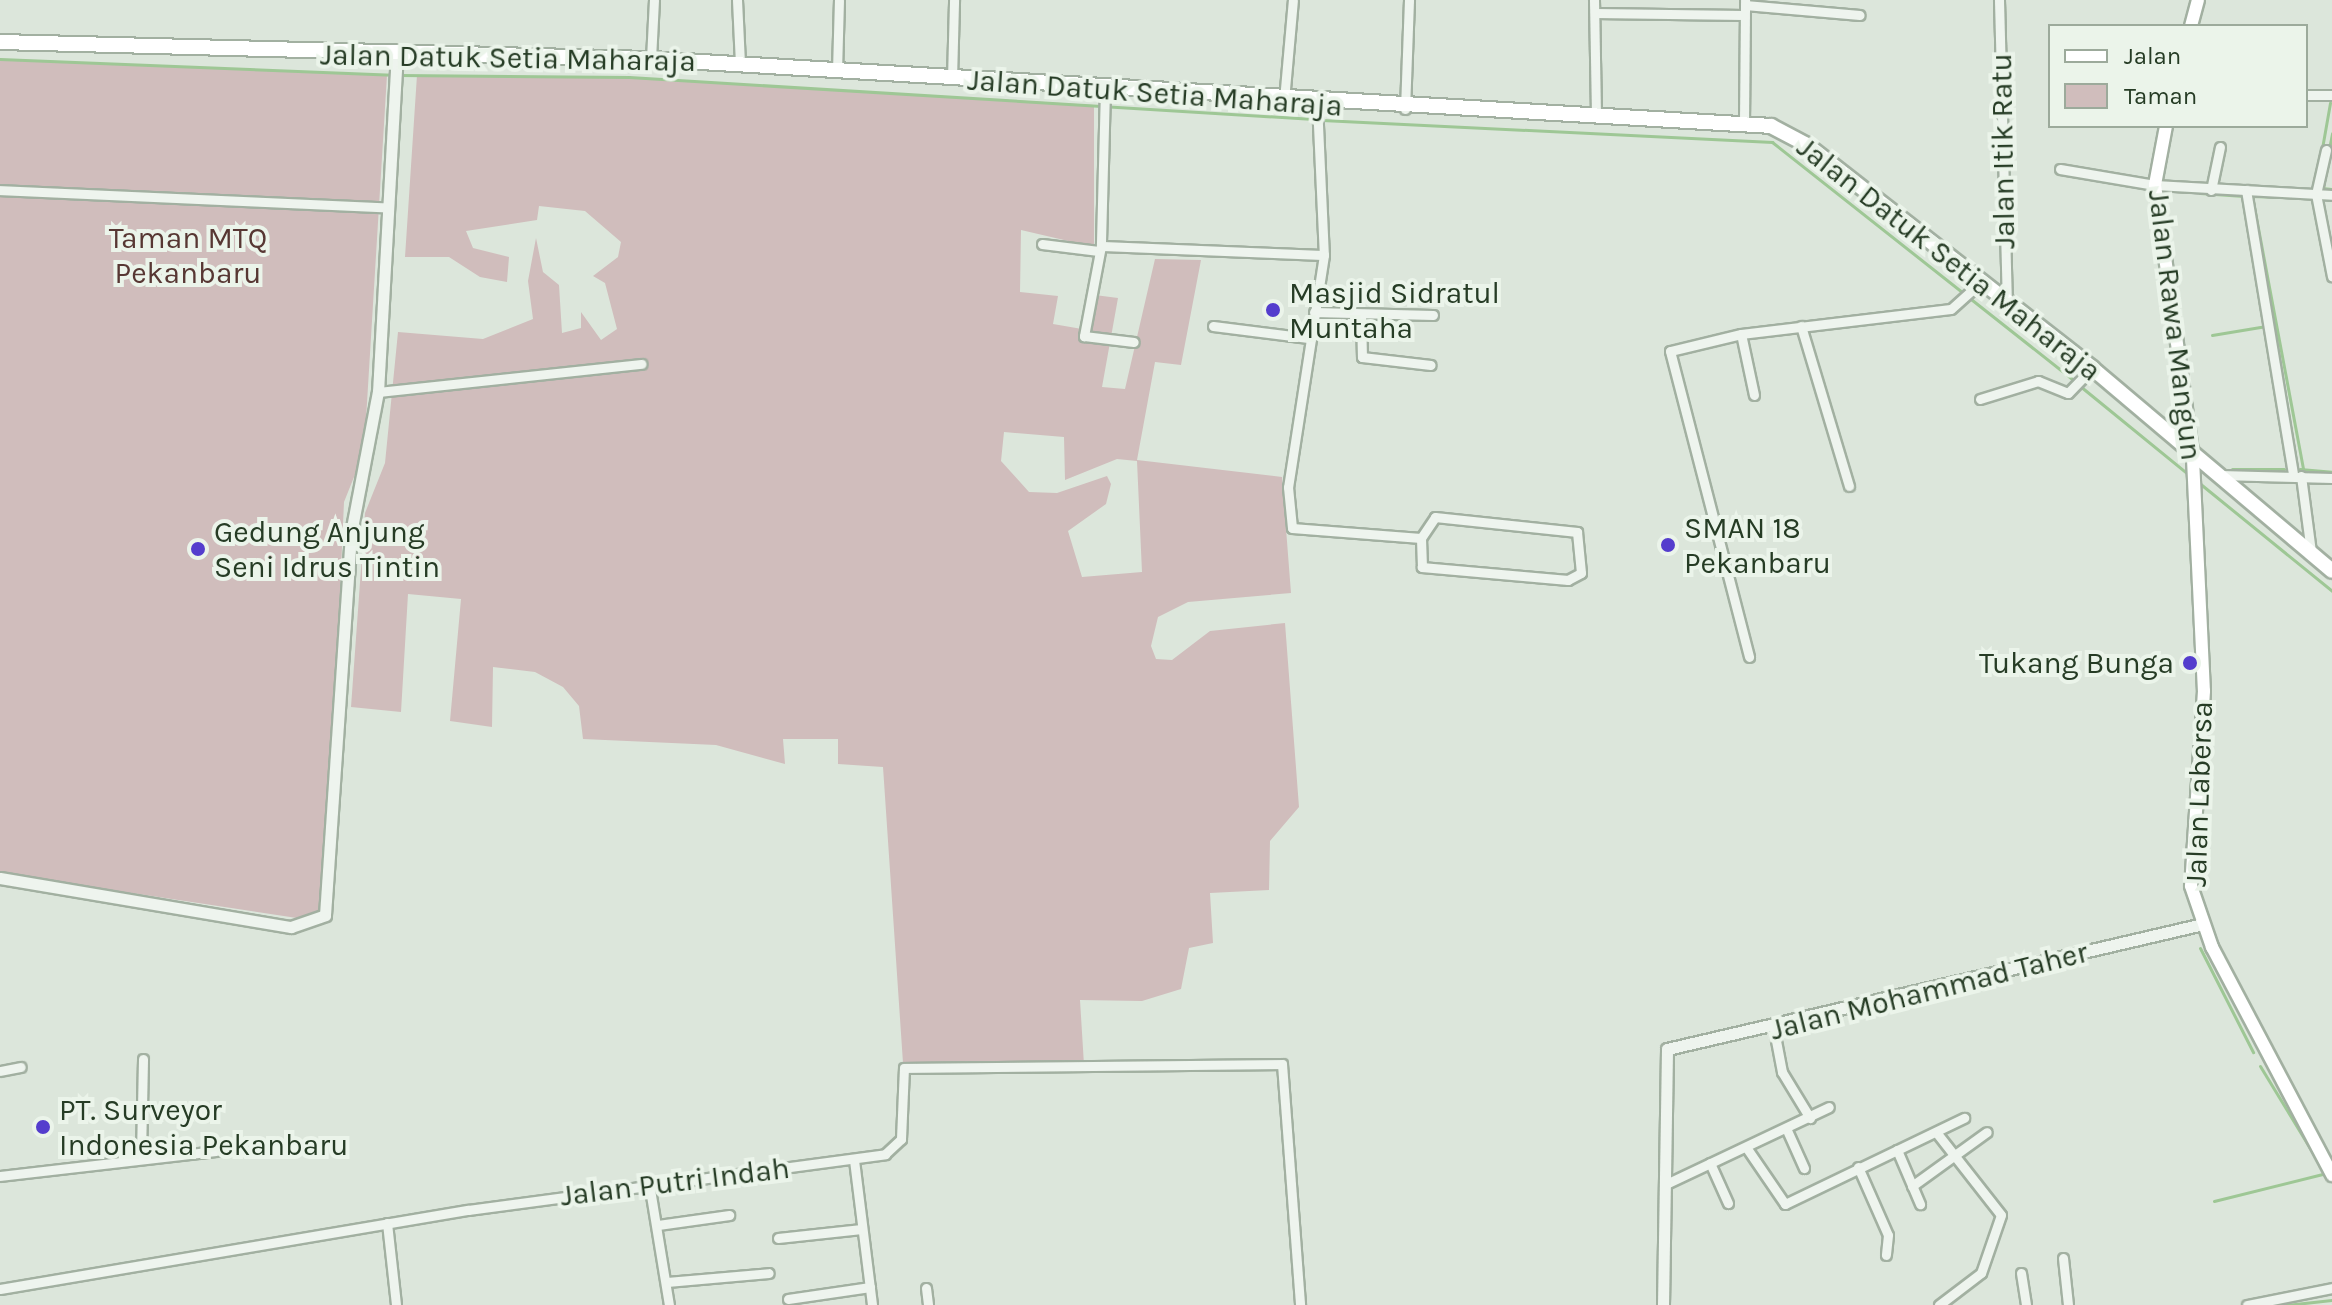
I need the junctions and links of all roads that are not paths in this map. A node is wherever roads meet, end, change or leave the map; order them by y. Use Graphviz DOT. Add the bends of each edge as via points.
graph roads {
  1 [pos="654,0"];
  2 [pos="737,0"];
  3 [pos="839,0"];
  4 [pos="954,0"];
  5 [pos="1293,0"];
  6 [pos="1409,0"];
  7 [pos="1594,0"];
  8 [pos="1999,0"];
  9 [pos="2198,0"];
  10 [pos="1744,7"];
  11 [pos="1595,13"];
  12 [pos="1860,15"];
  13 [pos="2192,24"];
  14 [pos="0,42"];
  15 [pos="651,59"];
  16 [pos="740,64"];
  17 [pos="396,69"];
  18 [pos="837,71"];
  19 [pos="952,79"];
  20 [pos="1104,92"];
  21 [pos="2308,95"];
  22 [pos="2332,95"];
  23 [pos="1284,101"];
  24 [pos="1317,107"];
  25 [pos="1405,109"];
  26 [pos="1596,113"];
  27 [pos="1744,123"];
  28 [pos="2166,128"];
  29 [pos="2220,147"];
  30 [pos="2326,150"];
  31 [pos="2060,169"];
  32 [pos="2155,185"];
  33 [pos="0,190"];
  34 [pos="2211,190"];
  35 [pos="2246,190"];
  36 [pos="2316,194"];
  37 [pos="2332,195"];
  38 [pos="389,208"];
  39 [pos="1042,244"];
  40 [pos="1100,249"];
  41 [pos="1324,255"];
  42 [pos="2332,276"];
  43 [pos="1977,286"];
  44 [pos="2007,302"];
  45 [pos="1314,312"];
  46 [pos="1361,314"];
  47 [pos="1433,315"];
  48 [pos="1213,326"];
  49 [pos="1801,326"];
  50 [pos="1741,334"];
  51 [pos="1308,338"];
  52 [pos="1134,342"];
  53 [pos="642,364"];
  54 [pos="1431,365"];
  55 [pos="2088,373"];
  56 [pos="378,392"];
  57 [pos="1754,395"];
  58 [pos="1980,399"];
  59 [pos="2193,459"];
  60 [pos="2214,475"];
  61 [pos="2297,476"];
  62 [pos="2194,477"];
  63 [pos="2332,478"];
  64 [pos="1849,486"];
  65 [pos="1421,538"];
  66 [pos="2312,555"];
  67 [pos="2332,571"];
  68 [pos="1749,657"];
  69 [pos="0,878"];
  70 [pos="2195,928"];
  71 [pos="1774,1030"];
  72 [pos="143,1059"];
  73 [pos="21,1067"];
  74 [pos="0,1071"];
  75 [pos="1829,1107"];
  76 [pos="1810,1118"];
  77 [pos="1964,1118"];
  78 [pos="1786,1128"];
  79 [pos="1936,1132"];
  80 [pos="1987,1132"];
  81 [pos="1746,1147"];
  82 [pos="1897,1150"];
  83 [pos="216,1151"];
  84 [pos="141,1155"];
  85 [pos="1950,1156"];
  86 [pos="854,1160"];
  87 [pos="1710,1163"];
  88 [pos="1858,1167"];
  89 [pos="1804,1168"];
  90 [pos="2332,1175"];
  91 [pos="0,1176"];
  92 [pos="649,1183"];
  93 [pos="1666,1184"];
  94 [pos="1912,1186"];
  95 [pos="1728,1203"];
  96 [pos="1920,1204"];
  97 [pos="729,1215"];
  98 [pos="387,1223"];
  99 [pos="658,1225"];
  100 [pos="862,1229"];
  101 [pos="778,1238"];
  102 [pos="1886,1255"];
  103 [pos="2063,1258"];
  104 [pos="769,1273"];
  105 [pos="2021,1273"];
  106 [pos="667,1282"];
  107 [pos="870,1287"];
  108 [pos="926,1288"];
  109 [pos="2332,1288"];
  110 [pos="0,1289"];
  111 [pos="788,1299"];
  112 [pos="396,1305"];
  113 [pos="669,1305"];
  114 [pos="872,1305"];
  115 [pos="928,1305"];
  116 [pos="1300,1305"];
  117 [pos="1663,1305"];
  118 [pos="1939,1305"];
  119 [pos="2026,1305"];
  120 [pos="2068,1305"];
  121 [pos="2247,1305"];
  1 -- 15 [label="street"];
  2 -- 16 [label="street"];
  3 -- 18 [label="street"];
  4 -- 19 [label="street"];
  5 -- 23 [label="street"];
  6 -- 25 [label="street"];
  7 -- 11 [label="street"];
  8 -- 44 [label="street, Jalan Itik Ratu"];
  9 -- 13 [label="main road"];
  10 -- 11 [label="street"];
  10 -- 12 [label="street"];
  10 -- 27 [label="street"];
  11 -- 26 [label="street"];
  14 -- 17 [label="main road, Jalan Datuk Setia Maharaja"];
  15 -- 16 [label="main road, Jalan Datuk Setia Maharaja"];
  15 -- 17 [label="main road, Jalan Datuk Setia Maharaja"];
  16 -- 18 [label="main road, Jalan Datuk Setia Maharaja"];
  17 -- 38 [label="street"];
  18 -- 19 [label="main road, Jalan Datuk Setia Maharaja"];
  19 -- 20 [label="main road, Jalan Datuk Setia Maharaja"];
  20 -- 23 [label="main road, Jalan Datuk Setia Maharaja"];
  20 -- 40 [label="street"];
  21 -- 22 [label="street"];
  23 -- 24 [label="main road, Jalan Datuk Setia Maharaja"];
  24 -- 25 [label="main road, Jalan Datuk Setia Maharaja"];
  24 -- 41 [label="street"];
  25 -- 26 [label="main road, Jalan Datuk Setia Maharaja"];
  26 -- 27 [label="main road, Jalan Datuk Setia Maharaja"];
  27 -- 43 [label="main road, Jalan Datuk Setia Maharaja" via="1771,126 1807,145"];
  28 -- 32 [label="main road, Jalan Rawa Mangun"];
  29 -- 34 [label="street"];
  30 -- 36 [label="street"];
  31 -- 32 [label="street"];
  32 -- 34 [label="street"];
  32 -- 59 [label="main road, Jalan Rawa Mangun"];
  33 -- 38 [label="street"];
  34 -- 35 [label="street"];
  35 -- 36 [label="street"];
  35 -- 61 [label="street"];
  36 -- 37 [label="street"];
  36 -- 42 [label="street"];
  38 -- 56 [label="street"];
  39 -- 40 [label="street"];
  40 -- 41 [label="street"];
  40 -- 52 [label="street" via="1084,336"];
  41 -- 45 [label="street"];
  43 -- 44 [label="main road, Jalan Datuk Setia Maharaja"];
  43 -- 49 [label="street" via="1963,302 1942,311"];
  44 -- 55 [label="main road, Jalan Datuk Setia Maharaja"];
  45 -- 46 [label="street"];
  45 -- 51 [label="street"];
  46 -- 47 [label="street"];
  46 -- 54 [label="street" via="1362,357"];
  48 -- 51 [label="street"];
  49 -- 50 [label="street"];
  49 -- 64 [label="street"];
  50 -- 57 [label="street"];
  50 -- 68 [label="street" via="1670,351"];
  51 -- 65 [label="street" via="1288,487 1292,528"];
  53 -- 56 [label="street"];
  55 -- 58 [label="street" via="2068,393 2038,381"];
  55 -- 59 [label="main road, Jalan Datuk Setia Maharaja"];
  56 -- 69 [label="street" via="351,533 325,915 291,927"];
  59 -- 60 [label="main road, Jalan Datuk Setia Maharaja"];
  59 -- 62 [label="main road, Jalan Rawa Mangun"];
  60 -- 61 [label="street"];
  60 -- 66 [label="main road, Jalan Datuk Setia Maharaja"];
  61 -- 63 [label="street"];
  61 -- 66 [label="street"];
  62 -- 70 [label="main road, Jalan Labersa" via="2204,691 2191,876"];
  65 -- 65 [label="street" via="1420,564 1428,568 1568,580 1581,573 1582,537 1571,531 1435,517"];
  66 -- 67 [label="main road, Jalan Datuk Setia Maharaja"];
  70 -- 71 [label="street, Jalan Mohammad Taher"];
  70 -- 90 [label="main road, Jalan Labersa"];
  71 -- 76 [label="street" via="1782,1072"];
  71 -- 93 [label="street, Jalan Mohammad Taher" via="1667,1049 1662,1062"];
  72 -- 84 [label="street"];
  73 -- 74 [label="street"];
  75 -- 76 [label="street"];
  76 -- 78 [label="street"];
  77 -- 79 [label="street"];
  78 -- 81 [label="street"];
  78 -- 89 [label="street"];
  79 -- 82 [label="street"];
  79 -- 85 [label="street"];
  80 -- 85 [label="street"];
  81 -- 87 [label="street"];
  81 -- 88 [label="street" via="1780,1203"];
  82 -- 88 [label="street"];
  82 -- 94 [label="street"];
  83 -- 84 [label="street"];
  84 -- 91 [label="street"];
  85 -- 94 [label="street"];
  85 -- 118 [label="street" via="2001,1222 1983,1251 1981,1273"];
  86 -- 92 [label="street, Jalan Putri Indah"];
  86 -- 100 [label="street"];
  86 -- 116 [label="street, Jalan Putri Indah" via="897,1147 904,1068 1282,1064"];
  87 -- 93 [label="street"];
  87 -- 95 [label="street"];
  88 -- 102 [label="street" via="1888,1235"];
  92 -- 98 [label="street, Jalan Putri Indah"];
  92 -- 99 [label="street"];
  93 -- 117 [label="street"];
  94 -- 96 [label="street"];
  97 -- 99 [label="street"];
  98 -- 110 [label="street, Jalan Putri Indah"];
  98 -- 112 [label="street"];
  99 -- 106 [label="street"];
  100 -- 101 [label="street"];
  100 -- 107 [label="street"];
  103 -- 120 [label="street"];
  104 -- 106 [label="street"];
  105 -- 119 [label="street"];
  106 -- 113 [label="street"];
  107 -- 111 [label="street"];
  107 -- 114 [label="street"];
  108 -- 115 [label="street"];
  109 -- 121 [label="street"];
}
